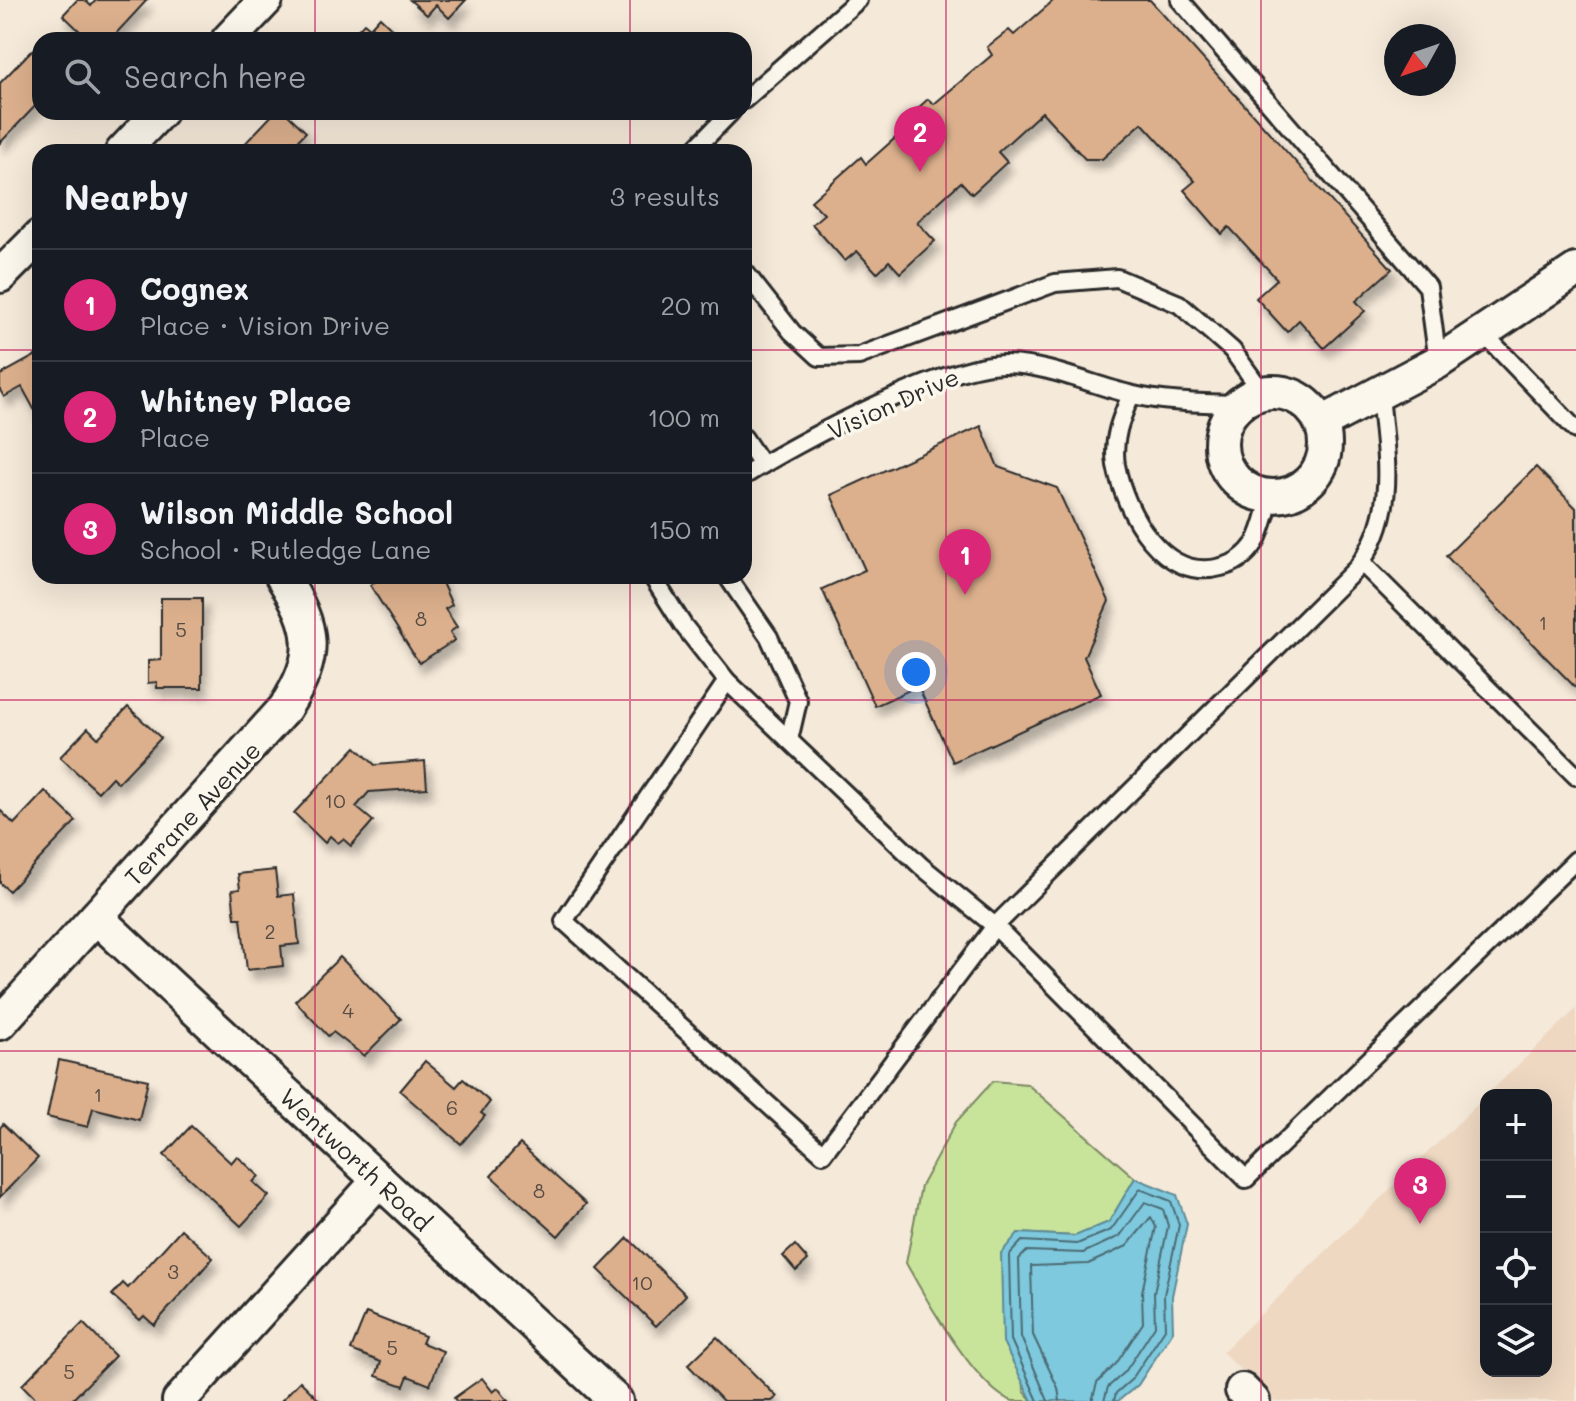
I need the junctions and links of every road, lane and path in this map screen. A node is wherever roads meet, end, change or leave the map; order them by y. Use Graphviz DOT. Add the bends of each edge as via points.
graph roads {
  1 [pos="266,0"];
  2 [pos="858,0"];
  3 [pos="1180,0"];
  4 [pos="236,32"];
  5 [pos="752,93"];
  6 [pos="152,120"];
  7 [pos="723,120"];
  8 [pos="130,144"];
  9 [pos="700,144"];
  10 [pos="32,244"];
  11 [pos="1576,270"];
  12 [pos="0,276"];
  13 [pos="752,281"];
  14 [pos="1484,334"];
  15 [pos="1438,362"];
  16 [pos="1131,395"];
  17 [pos="1380,395"];
  18 [pos="1250,398"];
  19 [pos="1322,423"];
  20 [pos="1576,430"];
  21 [pos="752,450"];
  22 [pos="762,465"];
  23 [pos="752,471"];
  24 [pos="1271,497"];
  25 [pos="1361,562"];
  26 [pos="286,584"];
  27 [pos="657,584"];
  28 [pos="733,584"];
  29 [pos="727,681"];
  30 [pos="789,740"];
  31 [pos="1576,776"];
  32 [pos="1576,860"];
  33 [pos="96,917"];
  34 [pos="995,926"];
  35 [pos="0,1023"];
  36 [pos="379,1180"];
  37 [pos="179,1401"];
  38 [pos="616,1401"];
  1 -- 4 [label="street"];
  2 -- 5 [label="lane"];
  3 -- 15 [label="lane" via="1428,287"];
  6 -- 8 [label="street"];
  7 -- 9 [label="lane"];
  10 -- 12 [label="street"];
  11 -- 14 [label="street"];
  13 -- 18 [label="lane" via="819,357 859,356 1055,283 1117,278 1179,304 1232,350"];
  14 -- 15 [label="street"];
  14 -- 20 [label="lane"];
  15 -- 17 [label="street"];
  16 -- 18 [label="lane, Vision Drive" via="1167,401"];
  16 -- 22 [label="lane, Vision Drive" via="1034,369 979,366 947,375"];
  16 -- 24 [label="lane" via="1116,431 1116,463 1126,500 1145,535 1170,560 1206,572 1234,564 1255,542"];
  17 -- 19 [label="street"];
  17 -- 25 [label="lane" via="1387,474 1382,526"];
  18 -- 19 [label="street, Vision Drive" via="1285,392 1300,398"];
  18 -- 24 [label="street" via="1227,418 1221,452 1238,483"];
  19 -- 24 [label="street" via="1324,458 1317,474 1289,494"];
  21 -- 22 [label="lane"];
  22 -- 23 [label="lane, Vision Drive"];
  25 -- 31 [label="lane"];
  25 -- 34 [label="lane"];
  26 -- 33 [label="street, Terrane Avenue" via="306,620 311,643 299,686 265,733"];
  27 -- 29 [label="lane"];
  28 -- 30 [label="lane" via="769,637 798,701"];
  29 -- 30 [label="lane"];
  29 -- 34 [label="lane" via="564,921 823,1154"];
  30 -- 34 [label="lane" via="921,866"];
  32 -- 34 [label="lane" via="1246,1179"];
  33 -- 35 [label="street, Terrane Avenue"];
  33 -- 36 [label="street, Wentworth Road"];
  36 -- 37 [label="street"];
  36 -- 38 [label="street, Wentworth Road"];
}
